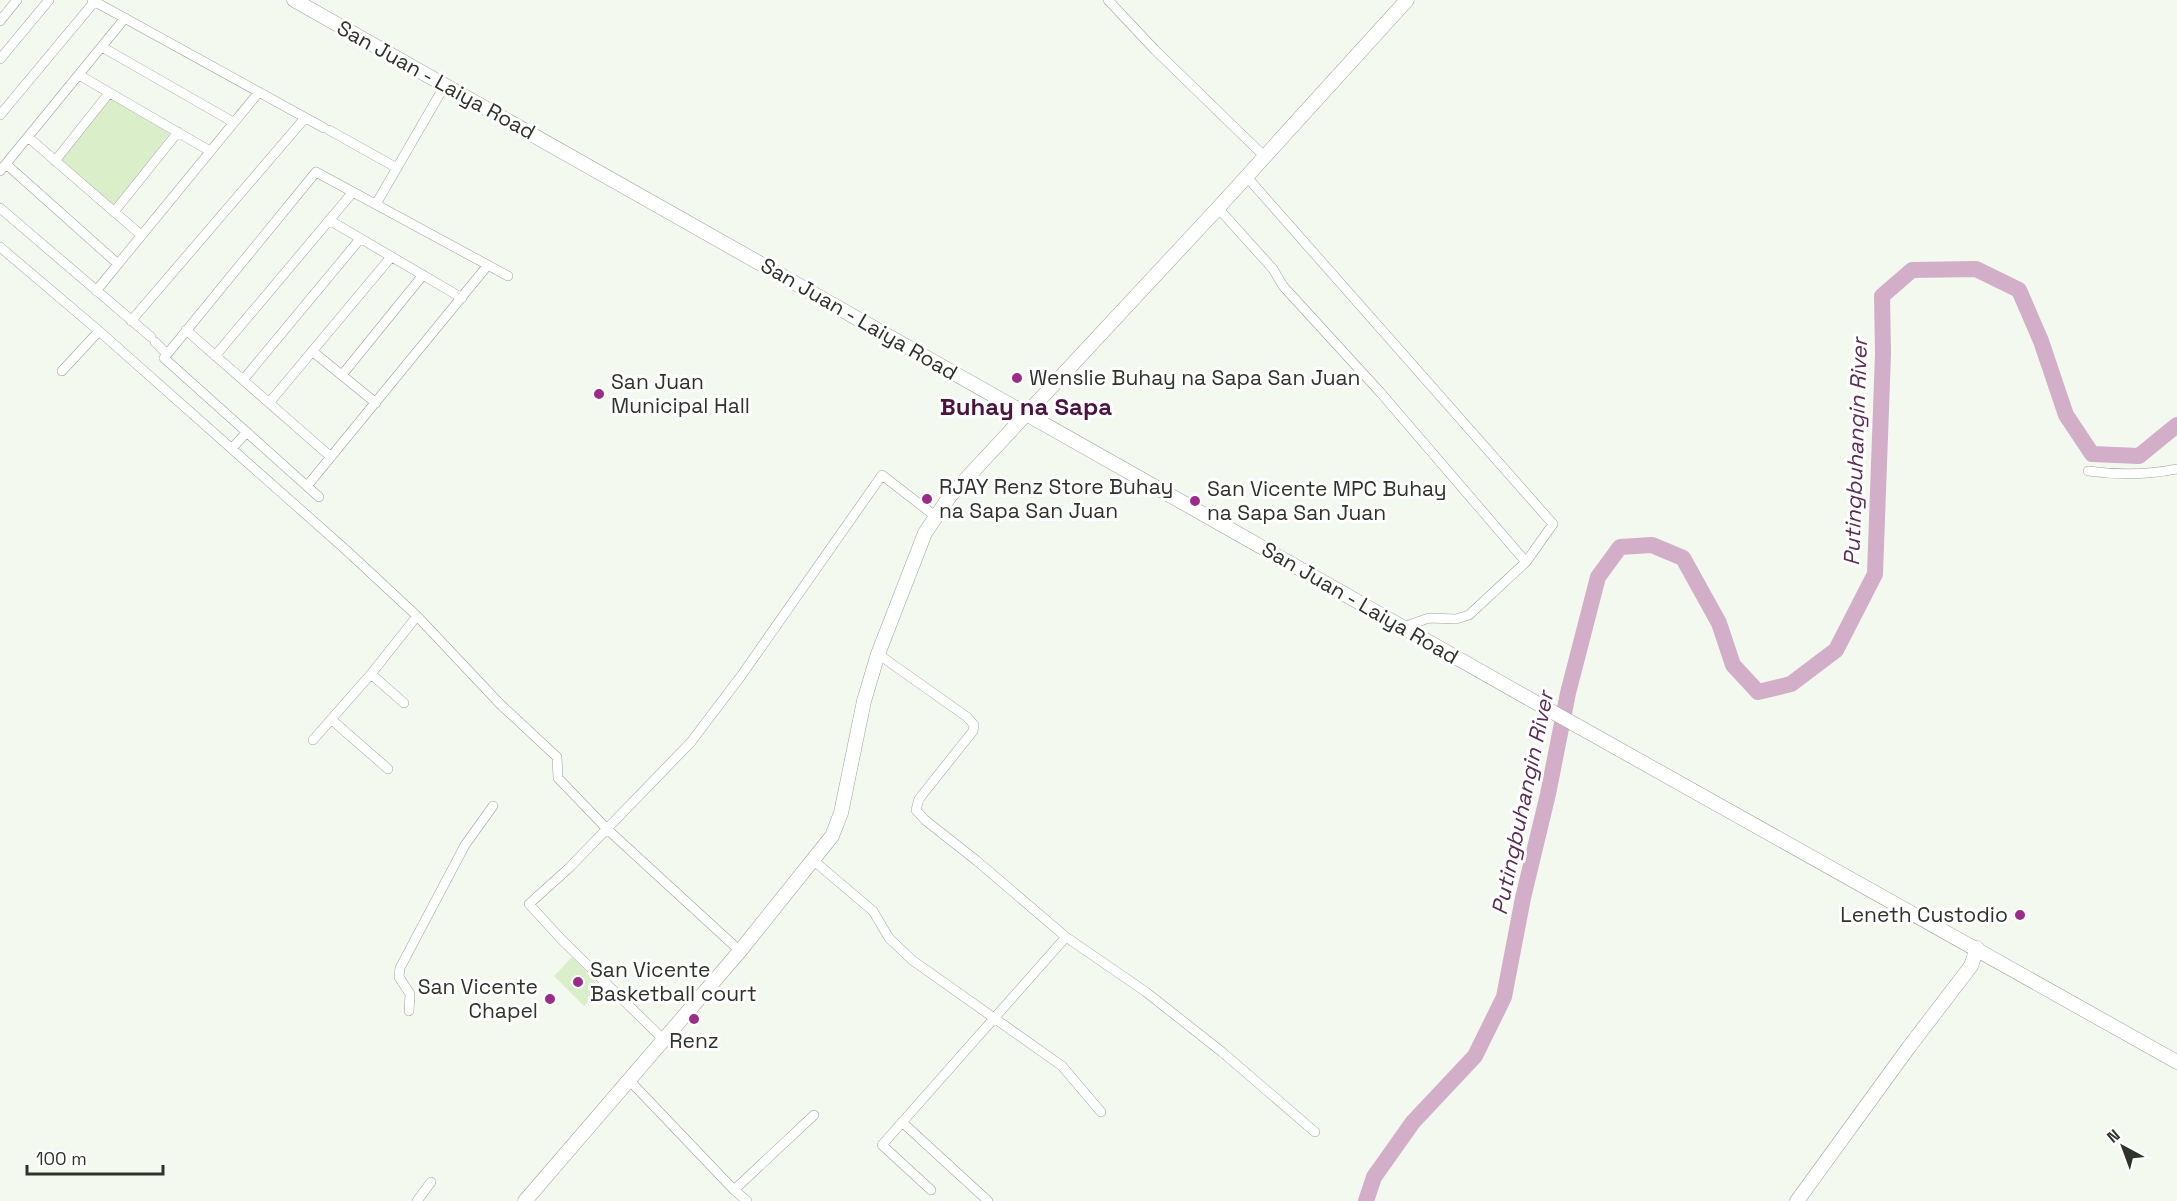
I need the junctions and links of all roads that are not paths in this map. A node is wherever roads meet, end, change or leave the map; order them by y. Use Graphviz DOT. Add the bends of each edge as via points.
graph roads {
  1 [pos="17,0"];
  2 [pos="49,0"];
  3 [pos="294,0"];
  4 [pos="1108,0"];
  5 [pos="1407,0"];
  6 [pos="93,1"];
  7 [pos="125,18"];
  8 [pos="0,21"];
  9 [pos="102,47"];
  10 [pos="0,59"];
  11 [pos="79,75"];
  12 [pos="445,85"];
  13 [pos="259,92"];
  14 [pos="110,93"];
  15 [pos="0,115"];
  16 [pos="305,118"];
  17 [pos="233,122"];
  18 [pos="178,132"];
  19 [pos="28,137"];
  20 [pos="210,151"];
  21 [pos="1264,156"];
  22 [pos="55,160"];
  23 [pos="3,168"];
  24 [pos="397,168"];
  25 [pos="1246,176"];
  26 [pos="353,192"];
  27 [pos="376,204"];
  28 [pos="0,208"];
  29 [pos="1218,208"];
  30 [pos="114,212"];
  31 [pos="329,220"];
  32 [pos="141,236"];
  33 [pos="360,239"];
  34 [pos="0,247"];
  35 [pos="391,257"];
  36 [pos="118,264"];
  37 [pos="488,265"];
  38 [pos="423,275"];
  39 [pos="508,276"];
  40 [pos="96,291"];
  41 [pos="462,298"];
  42 [pos="131,321"];
  43 [pos="186,330"];
  44 [pos="99,332"];
  45 [pos="312,351"];
  46 [pos="167,354"];
  47 [pos="215,356"];
  48 [pos="62,372"];
  49 [pos="342,375"];
  50 [pos="243,380"];
  51 [pos="269,403"];
  52 [pos="376,403"];
  53 [pos="1026,414"];
  54 [pos="247,432"];
  55 [pos="234,446"];
  56 [pos="331,457"];
  57 [pos="2177,469"];
  58 [pos="2088,471"];
  59 [pos="307,486"];
  60 [pos="319,497"];
  61 [pos="935,516"];
  62 [pos="1526,562"];
  63 [pos="417,616"];
  64 [pos="1403,627"];
  65 [pos="878,654"];
  66 [pos="371,674"];
  67 [pos="404,703"];
  68 [pos="332,720"];
  69 [pos="314,740"];
  70 [pos="388,769"];
  71 [pos="494,806"];
  72 [pos="607,829"];
  73 [pos="814,861"];
  74 [pos="1066,937"];
  75 [pos="1977,948"];
  76 [pos="740,951"];
  77 [pos="409,1011"];
  78 [pos="994,1017"];
  79 [pos="664,1040"];
  80 [pos="2177,1062"];
  81 [pos="630,1081"];
  82 [pos="1101,1112"];
  83 [pos="814,1115"];
  84 [pos="902,1122"];
  85 [pos="1315,1132"];
  86 [pos="431,1182"];
  87 [pos="734,1190"];
  88 [pos="931,1190"];
  89 [pos="417,1201"];
  90 [pos="525,1201"];
  91 [pos="747,1201"];
  92 [pos="988,1201"];
  93 [pos="1797,1201"];
  1 -- 8 [label="street"];
  2 -- 10 [label="street"];
  3 -- 12 [label="main road, San Juan - Laiya Road"];
  4 -- 21 [label="street"];
  5 -- 21 [label="main road"];
  6 -- 7 [label="street"];
  6 -- 15 [label="street"];
  7 -- 9 [label="street"];
  7 -- 13 [label="street"];
  9 -- 11 [label="street"];
  9 -- 17 [label="street"];
  11 -- 14 [label="street"];
  11 -- 19 [label="street"];
  12 -- 24 [label="street"];
  12 -- 53 [label="main road, San Juan - Laiya Road"];
  13 -- 16 [label="street"];
  13 -- 17 [label="street"];
  14 -- 18 [label="street"];
  14 -- 22 [label="street"];
  16 -- 24 [label="street"];
  16 -- 42 [label="street"];
  17 -- 20 [label="street"];
  18 -- 20 [label="street"];
  18 -- 30 [label="street"];
  19 -- 22 [label="street"];
  19 -- 23 [label="street"];
  20 -- 32 [label="street"];
  21 -- 25 [label="main road"];
  22 -- 30 [label="street"];
  23 -- 36 [label="street"];
  24 -- 27 [label="street"];
  25 -- 29 [label="main road"];
  25 -- 62 [label="street" via="1553,524"];
  26 -- 27 [label="street"];
  26 -- 31 [label="street"];
  26 -- 43 [label="street" via="316,172"];
  27 -- 37 [label="street"];
  28 -- 40 [label="street"];
  29 -- 53 [label="main road"];
  29 -- 62 [label="street"];
  30 -- 32 [label="street"];
  31 -- 33 [label="street"];
  31 -- 47 [label="street"];
  32 -- 36 [label="street"];
  33 -- 35 [label="street"];
  33 -- 50 [label="street"];
  34 -- 44 [label="street"];
  35 -- 38 [label="street"];
  35 -- 45 [label="street"];
  36 -- 40 [label="street"];
  37 -- 39 [label="street"];
  37 -- 41 [label="street"];
  38 -- 41 [label="street"];
  38 -- 49 [label="street"];
  40 -- 42 [label="street"];
  41 -- 52 [label="street"];
  42 -- 46 [label="street"];
  43 -- 46 [label="street"];
  43 -- 47 [label="street"];
  44 -- 48 [label="street"];
  44 -- 63 [label="street"];
  45 -- 49 [label="street"];
  45 -- 51 [label="street"];
  46 -- 54 [label="street" via="164,358"];
  47 -- 50 [label="street"];
  49 -- 52 [label="street"];
  50 -- 51 [label="street"];
  51 -- 56 [label="street"];
  52 -- 56 [label="street"];
  53 -- 61 [label="main road"];
  53 -- 64 [label="main road, San Juan - Laiya Road"];
  54 -- 55 [label="street"];
  54 -- 59 [label="street"];
  56 -- 59 [label="street"];
  57 -- 58 [label="street" via="2142,474"];
  59 -- 60 [label="street"];
  61 -- 65 [label="main road"];
  61 -- 72 [label="street" via="882,476 691,742"];
  62 -- 64 [label="street" via="1469,615 1456,619 1429,618"];
  63 -- 66 [label="street"];
  63 -- 72 [label="street" via="500,704 557,757 558,778"];
  64 -- 75 [label="main road, San Juan - Laiya Road"];
  65 -- 73 [label="main road" via="864,701 842,813"];
  65 -- 74 [label="street" via="974,725 919,799 916,810"];
  66 -- 67 [label="street"];
  66 -- 68 [label="street"];
  68 -- 69 [label="street"];
  68 -- 70 [label="street"];
  71 -- 77 [label="street" via="465,845 400,968 399,977 410,994"];
  72 -- 76 [label="street"];
  72 -- 79 [label="street" via="529,904"];
  73 -- 76 [label="main road"];
  73 -- 78 [label="street" via="873,911 889,938 906,954"];
  74 -- 78 [label="street"];
  74 -- 85 [label="street" via="1146,992"];
  75 -- 80 [label="main road, San Juan - Laiya Road"];
  75 -- 93 [label="main road" via="1971,966"];
  76 -- 79 [label="main road"];
  78 -- 82 [label="street" via="1062,1066"];
  78 -- 84 [label="street"];
  79 -- 81 [label="main road"];
  81 -- 87 [label="street"];
  81 -- 90 [label="main road"];
  83 -- 87 [label="street"];
  84 -- 88 [label="street" via="882,1145"];
  84 -- 92 [label="street"];
  86 -- 89 [label="street"];
  87 -- 91 [label="street"];
}
